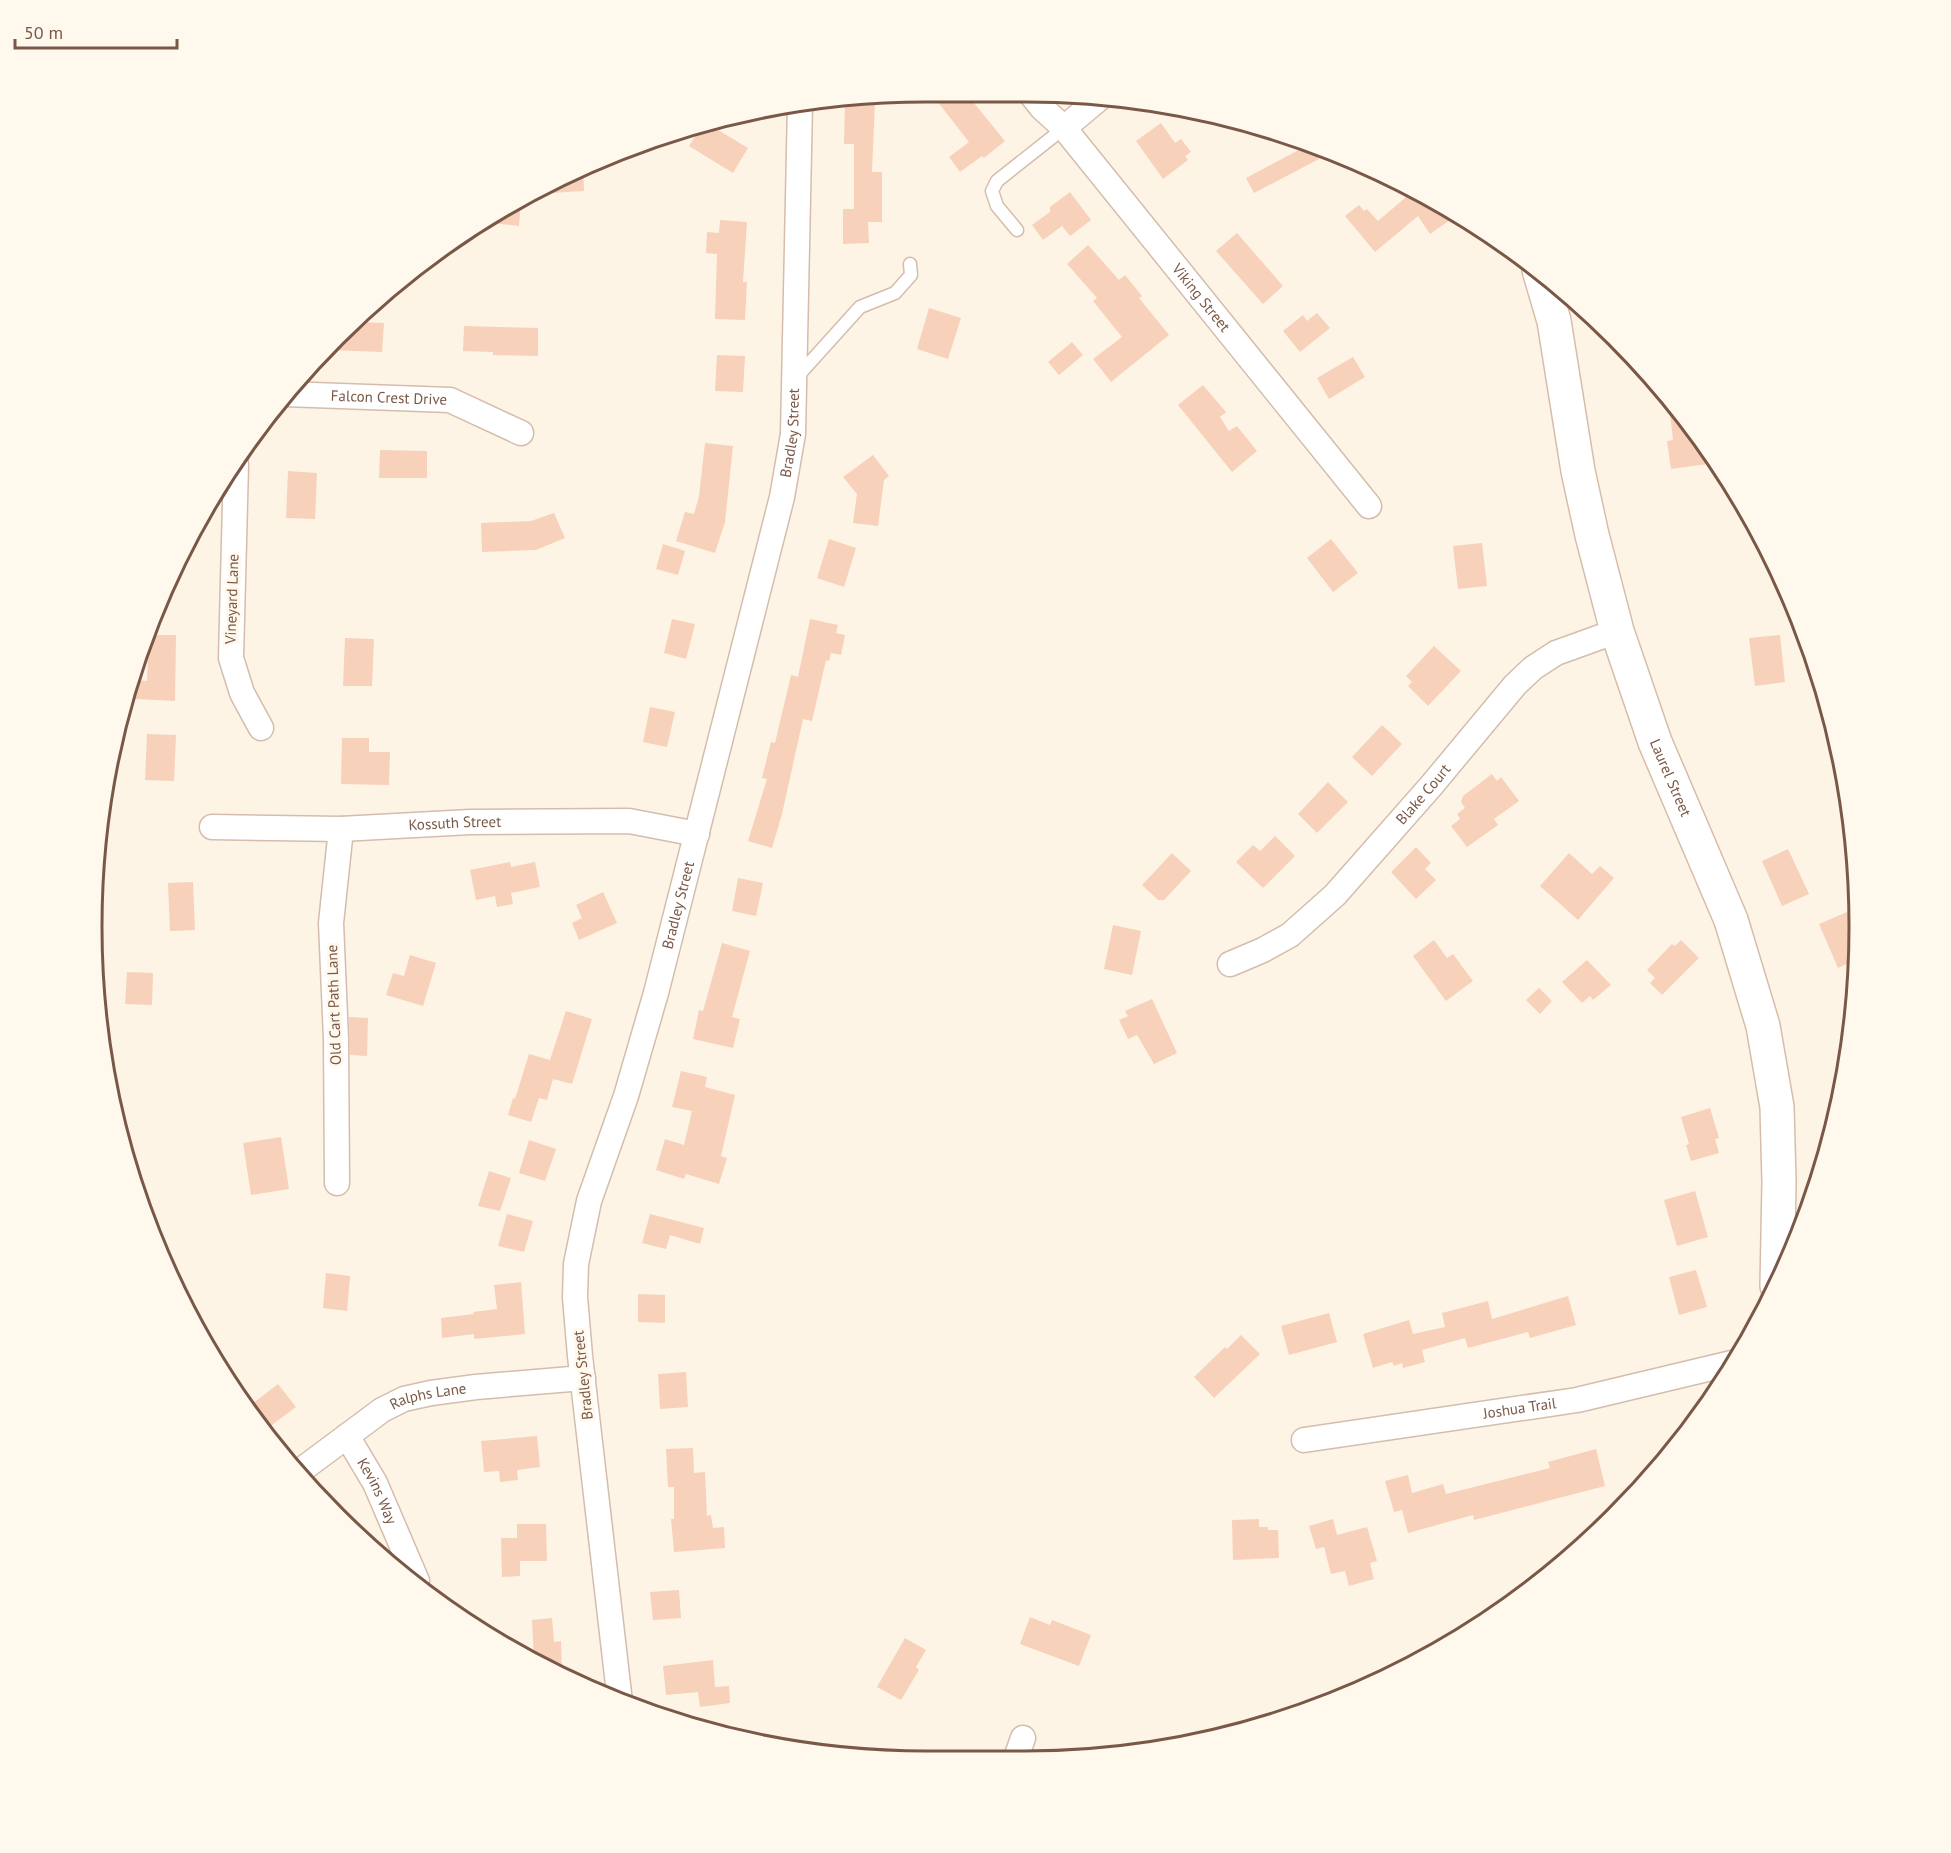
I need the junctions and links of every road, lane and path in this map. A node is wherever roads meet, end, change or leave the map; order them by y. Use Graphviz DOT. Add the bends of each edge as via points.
graph roads {
  1 [pos="1038,102"];
  2 [pos="1091,105"];
  3 [pos="800,112"];
  4 [pos="1064,128"];
  5 [pos="1017,230"];
  6 [pos="910,264"];
  7 [pos="1544,287"];
  8 [pos="795,379"];
  9 [pos="297,394"];
  10 [pos="520,434"];
  11 [pos="236,476"];
  12 [pos="1369,506"];
  13 [pos="1617,631"];
  14 [pos="261,728"];
  15 [pos="212,827"];
  16 [pos="341,829"];
  17 [pos="697,834"];
  18 [pos="1230,964"];
  19 [pos="337,1183"];
  20 [pos="1777,1261"];
  21 [pos="1722,1365"];
  22 [pos="583,1378"];
  23 [pos="347,1436"];
  24 [pos="1304,1440"];
  25 [pos="305,1467"];
  26 [pos="413,1571"];
  27 [pos="619,1691"];
  1 -- 4 [label="street, Viking Street"];
  2 -- 4 [label="street"];
  3 -- 8 [label="street, Bradley Street"];
  4 -- 5 [label="lane" via="998,181 992,191 997,206"];
  4 -- 12 [label="street, Viking Street"];
  6 -- 8 [label="lane" via="911,275 895,293 860,307"];
  7 -- 13 [label="street, Laurel Street" via="1554,321 1578,471"];
  8 -- 17 [label="street, Bradley Street" via="792,434 782,497"];
  9 -- 10 [label="street, Falcon Crest Drive" via="450,400"];
  11 -- 14 [label="street, Vineyard Lane" via="231,658 242,693"];
  13 -- 18 [label="street, Blake Court" via="1556,653 1533,668 1335,895 1290,935"];
  13 -- 20 [label="street, Laurel Street" via="1655,742 1731,920 1762,1026 1777,1107"];
  15 -- 16 [label="street, Kossuth Street"];
  16 -- 17 [label="street, Kossuth Street" via="629,820"];
  16 -- 19 [label="street, Old Cart Path Lane" via="332,923"];
  17 -- 22 [label="street, Bradley Street" via="640,1050 582,1229 575,1298"];
  21 -- 24 [label="street, Joshua Trail" via="1577,1400"];
  22 -- 23 [label="street, Ralphs Lane" via="431,1392 382,1410"];
  22 -- 27 [label="street, Bradley Street"];
  23 -- 25 [label="street, Ralphs Lane"];
  23 -- 26 [label="street, Kevins Way" via="375,1483"];
}
